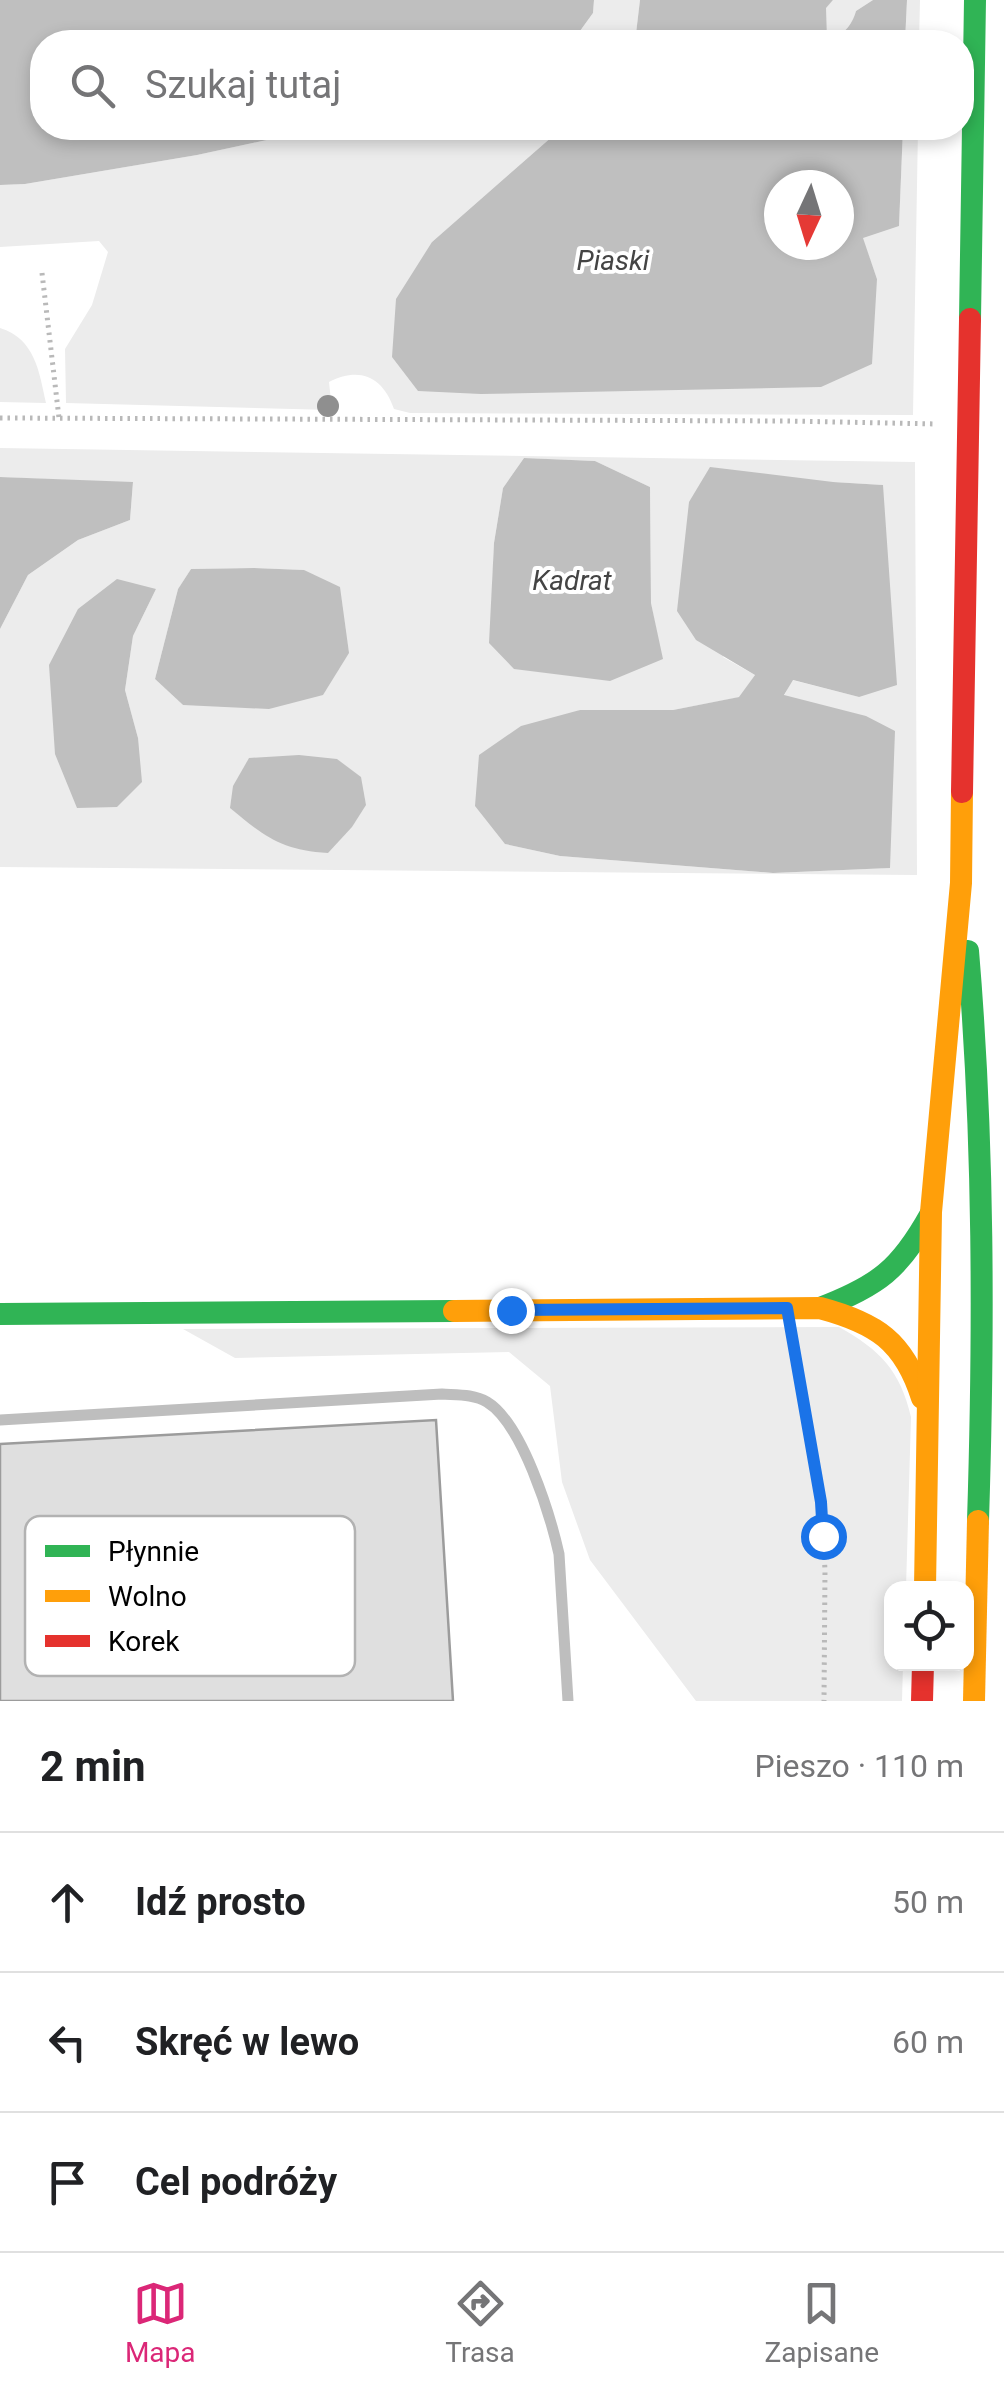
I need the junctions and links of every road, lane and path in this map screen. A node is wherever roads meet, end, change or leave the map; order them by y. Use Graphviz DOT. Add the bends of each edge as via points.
graph roads {
  1 [pos="975,0"];
  2 [pos="974,81"];
  3 [pos="973,140"];
  4 [pos="42,273"];
  5 [pos="0,418"];
  6 [pos="59,418"];
  7 [pos="945,425"];
  8 [pos="961,883"];
  9 [pos="931,1212"];
  10 [pos="982,1215"];
  11 [pos="1004,1248"];
  12 [pos="787,1308"];
  13 [pos="820,1308"];
  14 [pos="0,1314"];
  15 [pos="1004,1338"];
  16 [pos="980,1387"];
  17 [pos="0,1420"];
  18 [pos="928,1422"];
  19 [pos="924,1581"];
  20 [pos="923,1671"];
  21 [pos="568,1701"];
  22 [pos="824,1701"];
  23 [pos="922,1701"];
  24 [pos="974,1701"];
  1 -- 2 [label="main road"];
  3 -- 8 [label="main road"];
  4 -- 6 [label="path"];
  5 -- 6 [label="path"];
  6 -- 7 [label="path"];
  8 -- 9 [label="main road"];
  8 -- 10 [label="main road" via="976,1034"];
  9 -- 13 [label="main road" via="893,1273"];
  9 -- 18 [label="main road"];
  10 -- 11 [label="main road"];
  10 -- 16 [label="main road"];
  12 -- 13 [label="main road"];
  12 -- 14 [label="main road"];
  12 -- 22 [label="path" via="821,1502"];
  13 -- 18 [label="main road" via="849,1314 894,1340 918,1382"];
  15 -- 16 [label="main road"];
  16 -- 24 [label="main road"];
  17 -- 21 [label="lane" via="442,1394 484,1400 516,1431 554,1534"];
  18 -- 19 [label="main road"];
  20 -- 23 [label="main road"];
}
